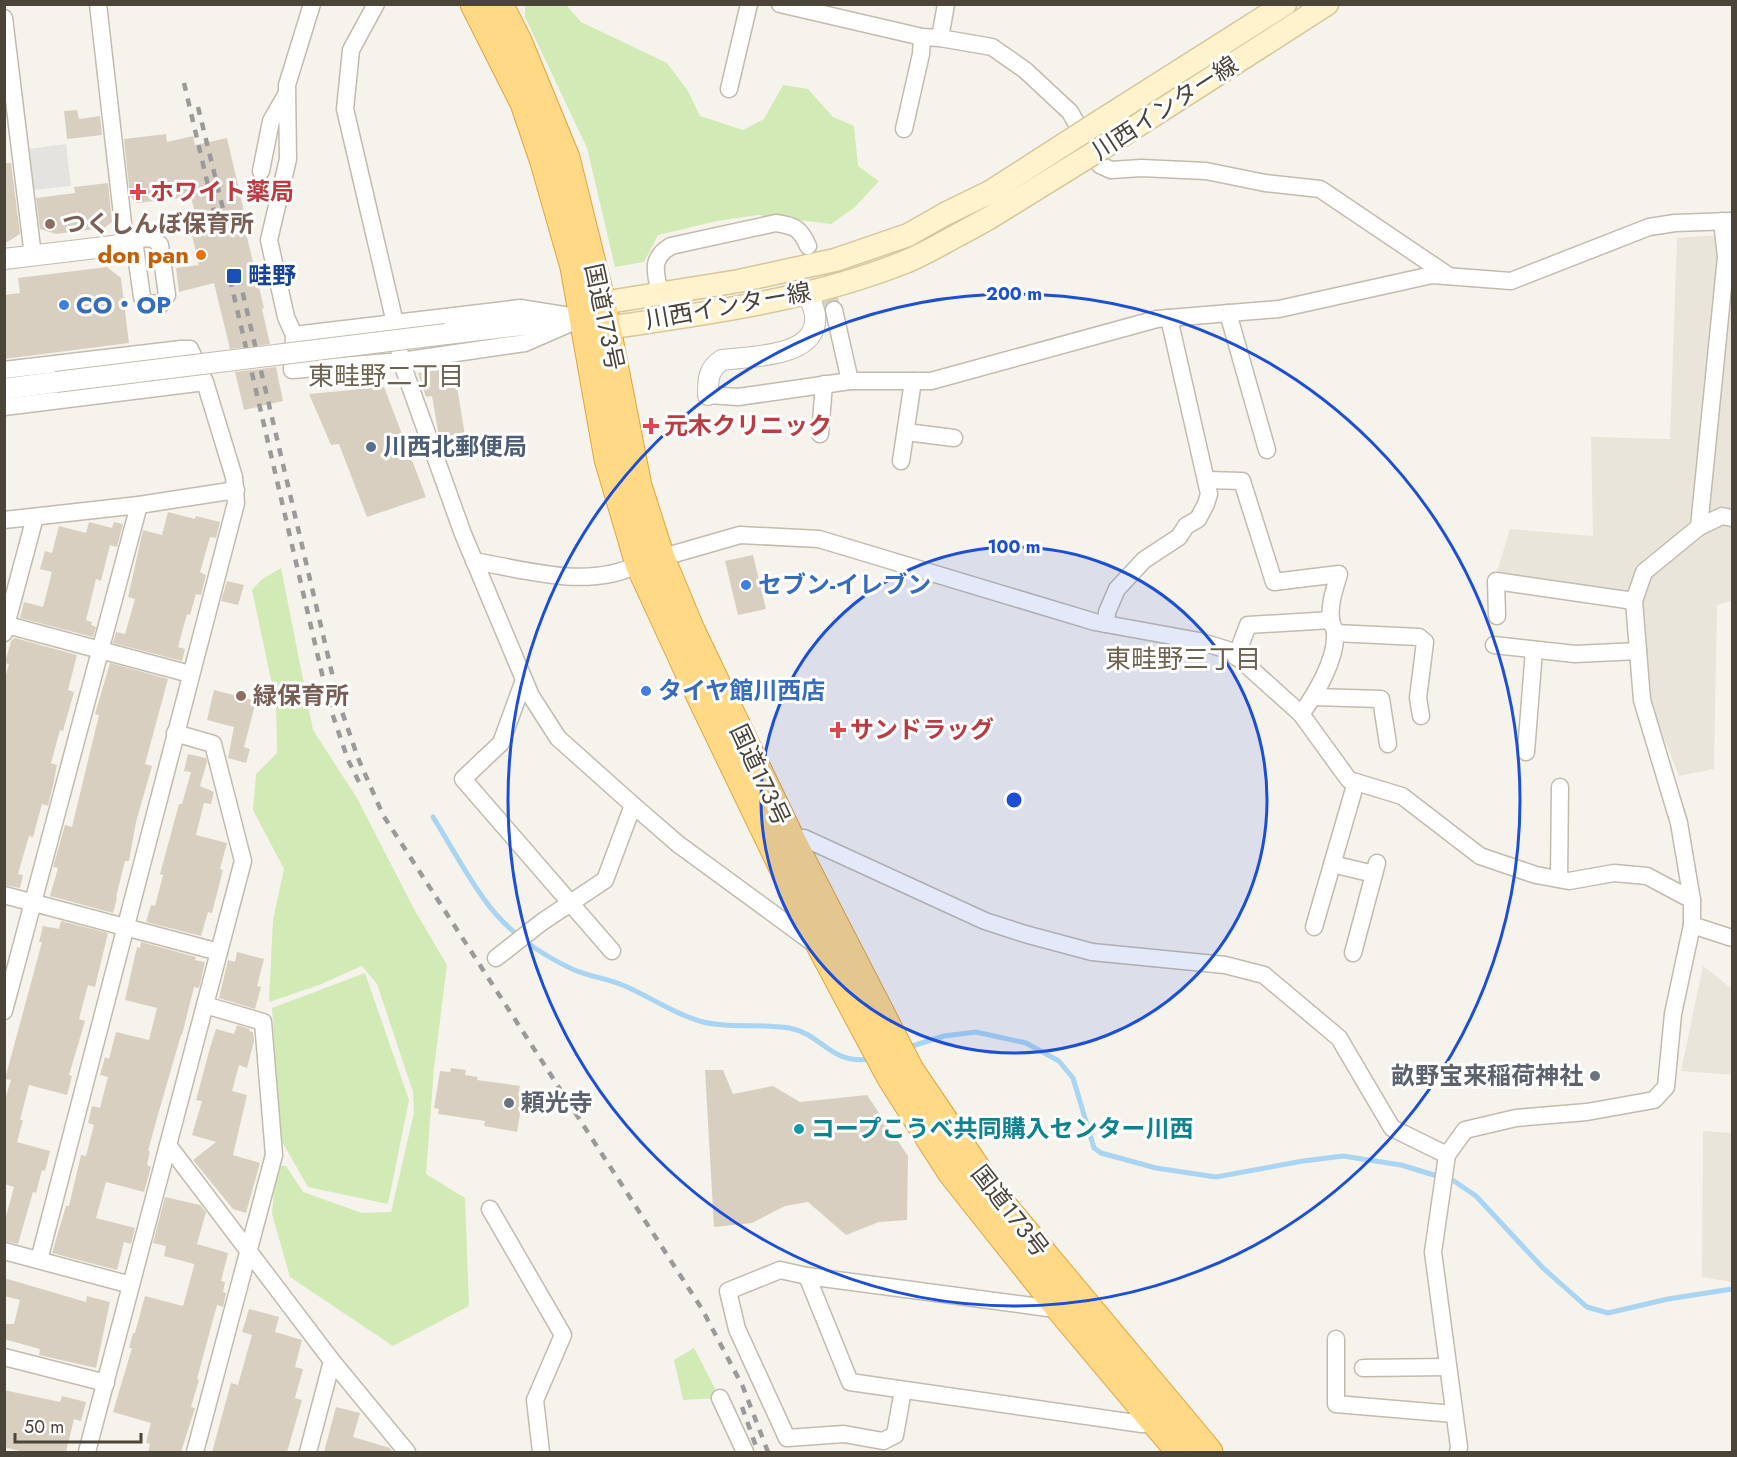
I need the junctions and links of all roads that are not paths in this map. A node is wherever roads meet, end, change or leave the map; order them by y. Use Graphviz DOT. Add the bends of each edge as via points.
graph roads {
  1 [pos="98,4"];
  2 [pos="312,4"];
  3 [pos="376,4"];
  4 [pos="474,4"];
  5 [pos="499,4"];
  6 [pos="749,4"];
  7 [pos="780,4"];
  8 [pos="946,4"];
  9 [pos="1285,4"];
  10 [pos="1326,4"];
  11 [pos="824,9"];
  12 [pos="4,18"];
  13 [pos="922,37"];
  14 [pos="940,38"];
  15 [pos="729,89"];
  16 [pos="286,94"];
  17 [pos="904,129"];
  18 [pos="261,171"];
  19 [pos="1727,221"];
  20 [pos="129,240"];
  21 [pos="808,246"];
  22 [pos="33,256"];
  23 [pos="4,259"];
  24 [pos="1449,276"];
  25 [pos="808,292"];
  26 [pos="660,294"];
  27 [pos="834,310"];
  28 [pos="1228,313"];
  29 [pos="597,316"];
  30 [pos="1169,318"];
  31 [pos="395,323"];
  32 [pos="294,335"];
  33 [pos="401,361"];
  34 [pos="4,370"];
  35 [pos="850,381"];
  36 [pos="914,381"];
  37 [pos="205,382"];
  38 [pos="824,384"];
  39 [pos="4,389"];
  40 [pos="708,395"];
  41 [pos="4,406"];
  42 [pos="906,432"];
  43 [pos="820,434"];
  44 [pos="954,438"];
  45 [pos="1267,450"];
  46 [pos="902,461"];
  47 [pos="1206,480"];
  48 [pos="236,490"];
  49 [pos="140,505"];
  50 [pos="35,517"];
  51 [pos="1732,518"];
  52 [pos="4,520"];
  53 [pos="1699,527"];
  54 [pos="474,561"];
  55 [pos="650,561"];
  56 [pos="1634,601"];
  57 [pos="1497,616"];
  58 [pos="1106,624"];
  59 [pos="1333,626"];
  60 [pos="6,629"];
  61 [pos="1494,645"];
  62 [pos="101,650"];
  63 [pos="1534,650"];
  64 [pos="1638,651"];
  65 [pos="1236,657"];
  66 [pos="190,674"];
  67 [pos="524,680"];
  68 [pos="1313,697"];
  69 [pos="1301,714"];
  70 [pos="1421,716"];
  71 [pos="175,733"];
  72 [pos="1388,744"];
  73 [pos="1526,752"];
  74 [pos="1356,782"];
  75 [pos="1560,787"];
  76 [pos="633,805"];
  77 [pos="782,843"];
  78 [pos="1332,864"];
  79 [pos="1559,879"];
  80 [pos="4,895"];
  81 [pos="1692,900"];
  82 [pos="570,901"];
  83 [pos="33,903"];
  84 [pos="1692,925"];
  85 [pos="125,927"];
  86 [pos="1314,927"];
  87 [pos="1732,938"];
  88 [pos="822,949"];
  89 [pos="612,951"];
  90 [pos="219,952"];
  91 [pos="1353,952"];
  92 [pos="496,958"];
  93 [pos="205,1005"];
  94 [pos="4,1011"];
  95 [pos="168,1145"];
  96 [pos="1447,1155"];
  97 [pos="490,1209"];
  98 [pos="248,1250"];
  99 [pos="4,1251"];
  100 [pos="39,1260"];
  101 [pos="807,1276"];
  102 [pos="131,1285"];
  103 [pos="1059,1308"];
  104 [pos="1336,1339"];
  105 [pos="4,1357"];
  106 [pos="332,1361"];
  107 [pos="1448,1367"];
  108 [pos="1363,1368"];
  109 [pos="106,1383"];
  110 [pos="903,1390"];
  111 [pos="720,1398"];
  112 [pos="1454,1414"];
  113 [pos="1155,1423"];
  114 [pos="403,1450"];
  115 [pos="87,1452"];
  116 [pos="195,1452"];
  117 [pos="308,1452"];
  118 [pos="541,1452"];
  119 [pos="745,1452"];
  120 [pos="1180,1452"];
  121 [pos="1209,1452"];
  122 [pos="1458,1452"];
  1 -- 20 [label="street"];
  2 -- 16 [label="street" via="288,76"];
  3 -- 31 [label="street" via="351,50 345,109"];
  4 -- 29 [label="highway, 国道173号" via="524,103 574,267"];
  5 -- 29 [label="highway, 国道173号" via="566,158"];
  6 -- 15 [label="street"];
  7 -- 11 [label="street"];
  8 -- 14 [label="street"];
  9 -- 26 [label="main road, 川西インター線, bridge" via="990,192 908,235 835,260"];
  10 -- 25 [label="main road, 川西インター線, bridge" via="989,218 907,261"];
  11 -- 13 [label="street"];
  12 -- 22 [label="street"];
  13 -- 14 [label="street"];
  13 -- 17 [label="street"];
  14 -- 24 [label="street" via="992,47 1025,70 1070,112 1100,165 1112,170 1206,171 1320,189"];
  16 -- 18 [label="street" via="271,122"];
  16 -- 32 [label="street" via="288,159 269,240 286,317"];
  19 -- 24 [label="street" via="1649,227 1511,281"];
  19 -- 53 [label="street"];
  20 -- 20 [label="street" via="142,297 147,303 161,304 167,295 160,245 154,239"];
  20 -- 22 [label="street" via="113,246"];
  21 -- 26 [label="street" via="802,233 776,223 671,246 660,252 655,267"];
  22 -- 23 [label="street"];
  24 -- 28 [label="street" via="1432,274 1279,309"];
  25 -- 29 [label="main road, 川西インター線" via="738,308"];
  25 -- 40 [label="street" via="815,316 805,342 791,350 722,360 708,379"];
  26 -- 29 [label="main road, 川西インター線"];
  27 -- 35 [label="street"];
  28 -- 30 [label="street"];
  28 -- 45 [label="street"];
  29 -- 31 [label="street" via="520,308"];
  29 -- 33 [label="street" via="525,343"];
  29 -- 39 [label="street, bridge"];
  29 -- 55 [label="highway, 国道173号" via="608,459"];
  30 -- 36 [label="street" via="931,381"];
  30 -- 47 [label="street"];
  31 -- 32 [label="street"];
  31 -- 33 [label="street"];
  32 -- 33 [label="street" via="292,370"];
  33 -- 54 [label="street"];
  34 -- 37 [label="street" via="186,348 192,352"];
  35 -- 36 [label="street"];
  35 -- 38 [label="street"];
  36 -- 42 [label="street"];
  37 -- 41 [label="street"];
  37 -- 48 [label="street"];
  38 -- 40 [label="street" via="738,397"];
  38 -- 43 [label="street"];
  42 -- 44 [label="street"];
  42 -- 46 [label="street"];
  47 -- 58 [label="street" via="1209,494 1198,519 1144,560 1117,589"];
  47 -- 59 [label="street" via="1242,481 1274,582 1339,574 1332,596"];
  48 -- 49 [label="street"];
  48 -- 66 [label="street" via="236,503"];
  49 -- 50 [label="street"];
  49 -- 62 [label="street"];
  50 -- 52 [label="street"];
  50 -- 60 [label="street"];
  51 -- 53 [label="street" via="1722,516"];
  53 -- 56 [label="street" via="1644,572"];
  54 -- 55 [label="street" via="574,578 625,572"];
  54 -- 67 [label="street"];
  55 -- 58 [label="street" via="740,535 819,539"];
  55 -- 77 [label="highway, 国道173号"];
  56 -- 57 [label="street" via="1496,581"];
  56 -- 64 [label="street"];
  58 -- 65 [label="street" via="1199,640 1231,651"];
  59 -- 65 [label="street" via="1248,625"];
  59 -- 68 [label="street" via="1332,657"];
  59 -- 70 [label="street" via="1419,637 1425,642 1418,698"];
  60 -- 62 [label="street"];
  61 -- 63 [label="street"];
  62 -- 66 [label="street"];
  62 -- 83 [label="street"];
  63 -- 64 [label="street" via="1575,654"];
  63 -- 73 [label="street"];
  64 -- 81 [label="street" via="1642,700 1679,822"];
  65 -- 69 [label="street"];
  66 -- 71 [label="street"];
  67 -- 76 [label="street" via="558,738"];
  67 -- 82 [label="street" via="501,743 463,779"];
  68 -- 69 [label="street"];
  68 -- 72 [label="street" via="1381,699"];
  69 -- 74 [label="street" via="1349,780"];
  71 -- 85 [label="street"];
  71 -- 90 [label="street" via="213,744 243,861"];
  74 -- 78 [label="street"];
  74 -- 79 [label="street" via="1402,796 1480,856"];
  75 -- 79 [label="street"];
  76 -- 82 [label="street" via="605,880"];
  76 -- 88 [label="street" via="678,844"];
  77 -- 88 [label="highway, 国道173号"];
  77 -- 96 [label="street" via="804,838 985,921 1092,952 1225,965 1264,975 1339,1038 1392,1128"];
  77 -- 121 [label="highway, 国道173号" via="910,1070 996,1197"];
  78 -- 86 [label="street"];
  78 -- 91 [label="street" via="1375,868"];
  79 -- 81 [label="street" via="1569,881 1614,873 1647,876"];
  80 -- 83 [label="street"];
  81 -- 84 [label="street"];
  82 -- 89 [label="street"];
  82 -- 92 [label="street"];
  83 -- 85 [label="street"];
  83 -- 94 [label="street"];
  84 -- 87 [label="street"];
  84 -- 96 [label="street" via="1673,1014 1666,1087 1654,1100 1587,1112 1516,1118 1465,1130"];
  85 -- 90 [label="street"];
  85 -- 100 [label="street"];
  88 -- 103 [label="highway, 国道173号" via="891,1078 951,1172"];
  90 -- 93 [label="street"];
  93 -- 95 [label="street"];
  93 -- 98 [label="street" via="263,1022 274,1155"];
  95 -- 98 [label="street"];
  95 -- 102 [label="street"];
  96 -- 107 [label="street" via="1433,1251"];
  97 -- 118 [label="street" via="563,1335 535,1400"];
  98 -- 106 [label="street"];
  98 -- 116 [label="street"];
  99 -- 100 [label="street"];
  100 -- 102 [label="street"];
  101 -- 103 [label="street"];
  101 -- 110 [label="street" via="850,1382"];
  101 -- 110 [label="street" via="780,1270 728,1291 737,1329 787,1438 844,1434 883,1441 896,1435"];
  102 -- 109 [label="street"];
  103 -- 113 [label="highway, 国道173号"];
  104 -- 112 [label="street" via="1336,1404"];
  105 -- 109 [label="street"];
  106 -- 114 [label="street"];
  106 -- 117 [label="street"];
  107 -- 108 [label="street"];
  107 -- 112 [label="street"];
  109 -- 115 [label="street"];
  110 -- 113 [label="street" via="1130,1423"];
  111 -- 119 [label="street"];
  112 -- 122 [label="street"];
  113 -- 120 [label="highway, 国道173号"];
}
